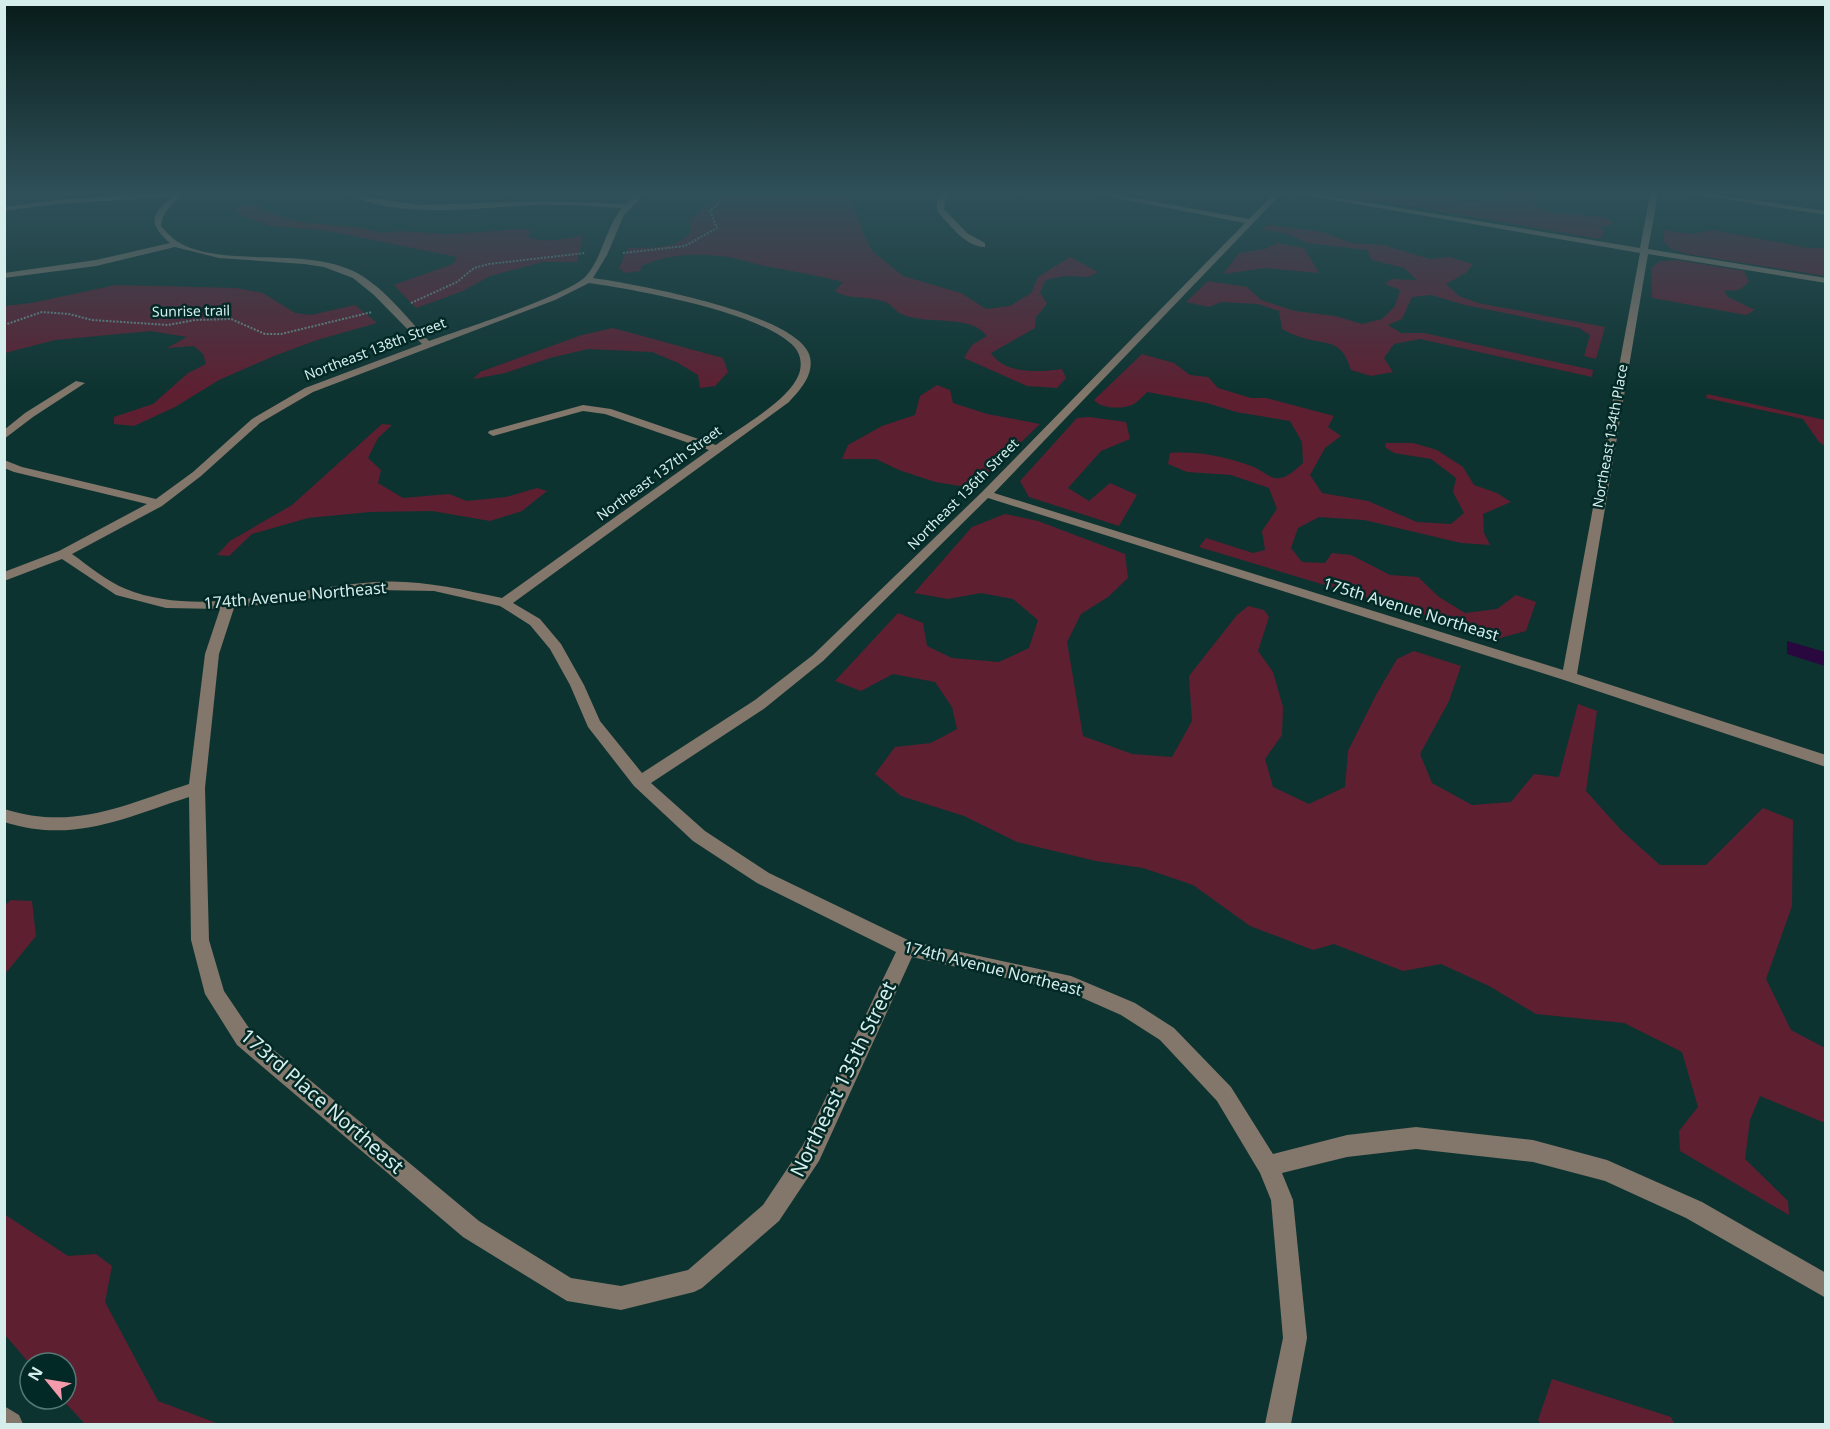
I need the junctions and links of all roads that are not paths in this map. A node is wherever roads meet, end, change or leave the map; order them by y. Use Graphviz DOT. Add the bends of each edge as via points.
graph roads {
  1 [pos="106,261"];
  2 [pos="307,261"];
  3 [pos="600,261"];
  4 [pos="1212,261"];
  5 [pos="1640,261"];
  6 [pos="1701,261"];
  7 [pos="4,276"];
  8 [pos="587,280"];
  9 [pos="1826,281"];
  10 [pos="428,345"];
  11 [pos="80,383"];
  12 [pos="493,433"];
  13 [pos="4,436"];
  14 [pos="718,449"];
  15 [pos="4,463"];
  16 [pos="986,494"];
  17 [pos="158,503"];
  18 [pos="63,554"];
  19 [pos="4,577"];
  20 [pos="504,603"];
  21 [pos="228,605"];
  22 [pos="1569,677"];
  23 [pos="1826,761"];
  24 [pos="640,782"];
  25 [pos="197,788"];
  26 [pos="4,815"];
  27 [pos="907,948"];
  28 [pos="1268,1166"];
  29 [pos="694,1280"];
  30 [pos="1826,1286"];
  31 [pos="4,1418"];
  32 [pos="10,1425"];
  33 [pos="1278,1425"];
  1 -- 7 [label="street"];
  2 -- 10 [label="street" via="348,272 367,283"];
  3 -- 8 [label="street, Northeast 138th Street"];
  4 -- 16 [label="street, Northeast 136th Street"];
  5 -- 22 [label="street, Northeast 134th Place"];
  6 -- 9 [label="street"];
  8 -- 10 [label="street, Northeast 138th Street" via="552,298"];
  8 -- 14 [label="street, Northeast 137th Street" via="748,317 791,337 804,351 806,371 799,385"];
  10 -- 17 [label="street, Northeast 138th Street" via="335,378 284,403 256,421"];
  11 -- 13 [label="street"];
  12 -- 14 [label="street" via="592,408"];
  14 -- 20 [label="street, Northeast 137th Street"];
  15 -- 17 [label="street" via="18,470"];
  16 -- 22 [label="street, 175th Avenue Northeast"];
  16 -- 24 [label="street, Northeast 136th Street" via="818,658 760,704"];
  17 -- 18 [label="street, Northeast 138th Street"];
  18 -- 19 [label="street, Northeast 138th Street"];
  18 -- 21 [label="street, 174th Avenue Northeast" via="122,592 166,604"];
  20 -- 21 [label="street, 174th Avenue Northeast" via="434,587 376,586"];
  20 -- 24 [label="street, 174th Avenue Northeast" via="535,622 556,647 592,723"];
  21 -- 25 [label="street, 173rd Place Northeast" via="212,654"];
  22 -- 23 [label="street, 175th Avenue Northeast"];
  24 -- 27 [label="street, 174th Avenue Northeast" via="699,836 763,878"];
  25 -- 26 [label="street" via="66,826 27,823"];
  25 -- 29 [label="street, 173rd Place Northeast" via="200,940 215,994 244,1038 471,1229 567,1288 621,1298"];
  27 -- 28 [label="street, 174th Avenue Northeast" via="1071,984 1128,1009 1167,1034 1224,1094"];
  27 -- 29 [label="street, Northeast 135th Street" via="811,1153 771,1213"];
  28 -- 30 [label="street" via="1347,1146 1416,1138 1533,1151 1607,1171 1694,1210"];
  28 -- 33 [label="street" via="1282,1200 1295,1338"];
  31 -- 32 [label="street"];
}
